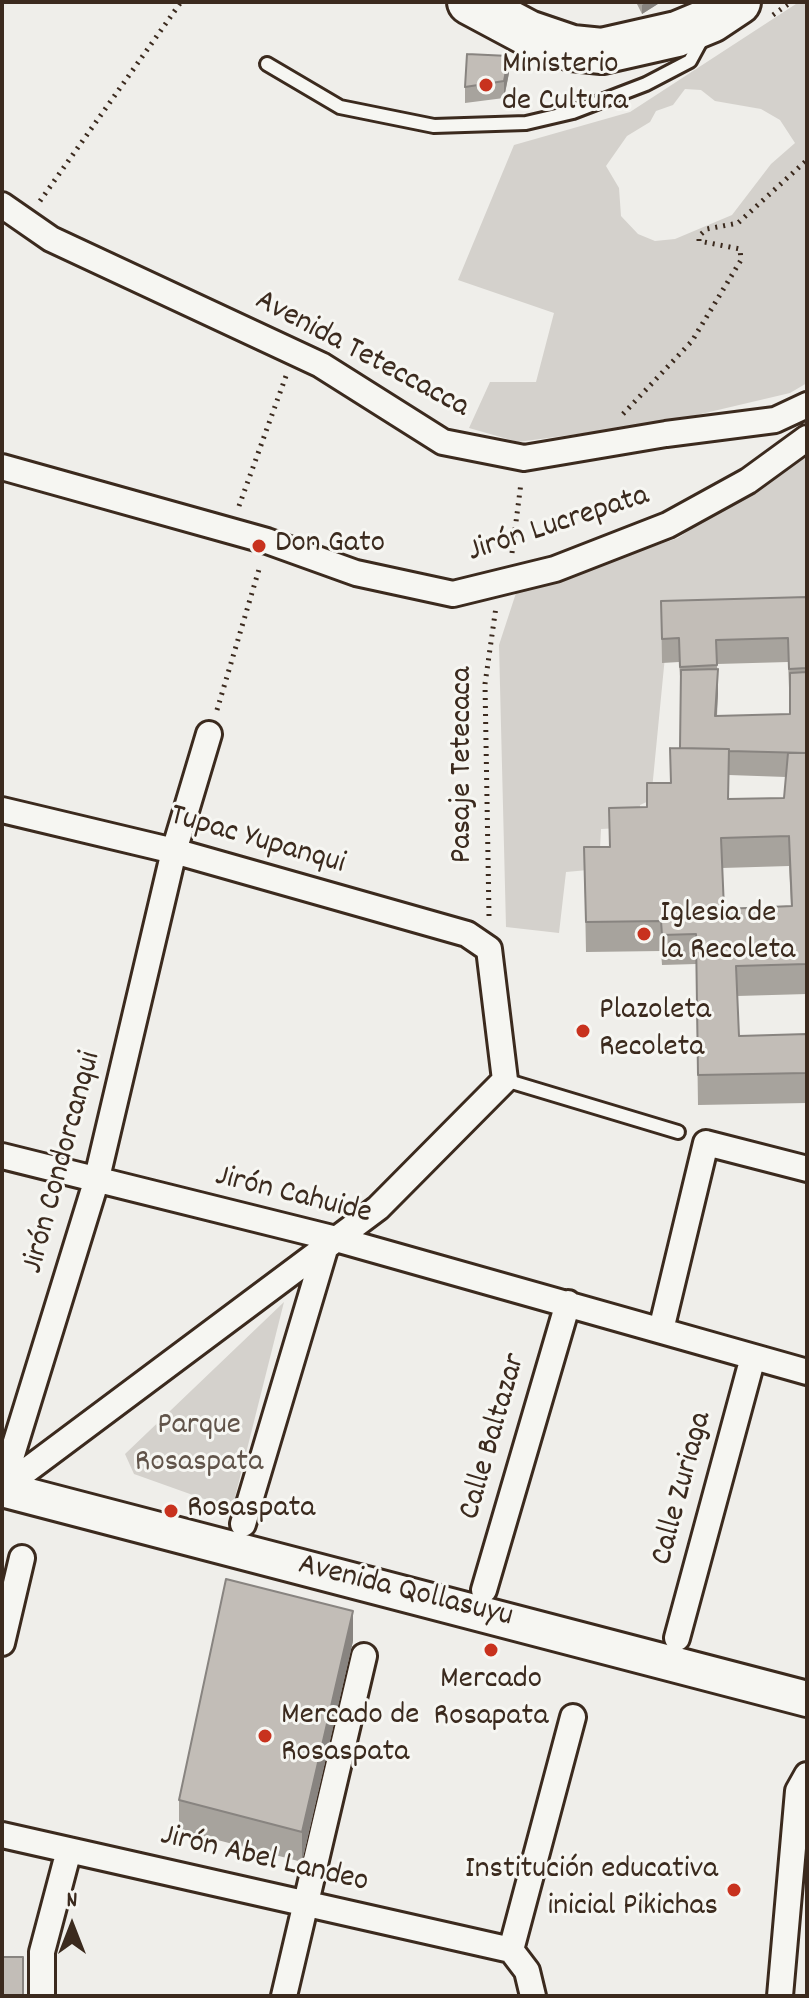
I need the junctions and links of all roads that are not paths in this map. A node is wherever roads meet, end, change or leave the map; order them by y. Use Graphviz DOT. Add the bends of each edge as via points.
graph roads {
  1 [pos="470,2"];
  2 [pos="725,11"];
  3 [pos="267,64"];
  4 [pos="2,205"];
  5 [pos="807,405"];
  6 [pos="807,438"];
  7 [pos="2,467"];
  8 [pos="209,734"];
  9 [pos="2,810"];
  10 [pos="174,851"];
  11 [pos="505,1080"];
  12 [pos="678,1132"];
  13 [pos="2,1156"];
  14 [pos="807,1169"];
  15 [pos="96,1182"];
  16 [pos="330,1244"];
  17 [pos="568,1303"];
  18 [pos="661,1330"];
  19 [pos="753,1357"];
  20 [pos="807,1372"];
  21 [pos="2,1488"];
  22 [pos="243,1524"];
  23 [pos="22,1558"];
  24 [pos="484,1590"];
  25 [pos="677,1638"];
  26 [pos="2,1643"];
  27 [pos="364,1656"];
  28 [pos="807,1699"];
  29 [pos="573,1717"];
  30 [pos="807,1775"];
  31 [pos="2,1835"];
  32 [pos="69,1850"];
  33 [pos="308,1903"];
  34 [pos="511,1950"];
  35 [pos="42,1996"];
  36 [pos="284,1996"];
  37 [pos="533,1996"];
  38 [pos="780,1996"];
  1 -- 2 [label="highway" via="528,33 572,48 602,51 677,34"];
  2 -- 3 [label="lane" via="690,61 573,112 526,123 434,126 340,107"];
  4 -- 5 [label="street, Avenida Teteccacca" via="51,239 321,365 443,442 524,458 775,420"];
  6 -- 7 [label="street, Jirón Lucrepata" via="748,481 668,525 555,569 453,594 356,573 267,541"];
  8 -- 10 [label="street, Jirón Condorcanqui"];
  9 -- 10 [label="street, Tupac Yupanqui"];
  10 -- 11 [label="street, Tupac Yupanqui" via="467,934 489,949"];
  10 -- 15 [label="street, Jirón Condorcanqui"];
  11 -- 12 [label="lane"];
  11 -- 16 [label="street" via="378,1208"];
  13 -- 15 [label="street, Jirón Cahuide"];
  14 -- 18 [label="street" via="706,1143"];
  15 -- 16 [label="street, Jirón Cahuide"];
  15 -- 21 [label="street, Jirón Condorcanqui"];
  16 -- 17 [label="street, Jirón Cahuide"];
  16 -- 21 [label="street"];
  16 -- 22 [label="street"];
  17 -- 18 [label="street, Jirón Cahuide"];
  17 -- 24 [label="street, Calle Baltazar"];
  18 -- 19 [label="street, Jirón Cahuide"];
  19 -- 20 [label="street, Jirón Cahuide"];
  19 -- 25 [label="street, Calle Zuriaga"];
  21 -- 28 [label="street, Avenida Qollasuyu"];
  23 -- 26 [label="street"];
  27 -- 33 [label="street"];
  29 -- 34 [label="street"];
  30 -- 38 [label="street" via="798,1791"];
  31 -- 32 [label="street, Jirón Abel Landeo"];
  32 -- 33 [label="street, Jirón Abel Landeo"];
  32 -- 35 [label="street" via="42,1952"];
  33 -- 34 [label="street, Jirón Abel Landeo"];
  33 -- 36 [label="street"];
  34 -- 37 [label="street" via="527,1971"];
}
